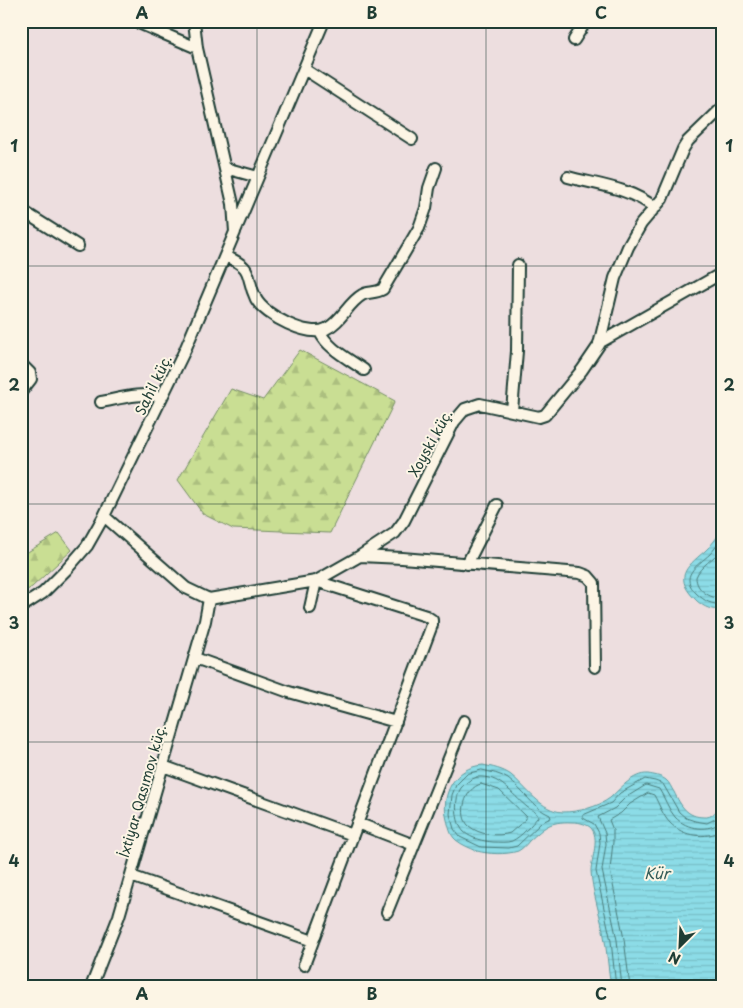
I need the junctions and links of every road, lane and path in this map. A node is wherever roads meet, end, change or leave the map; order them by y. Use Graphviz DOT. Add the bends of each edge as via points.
graph roads {
  1 [pos="134,21"];
  2 [pos="194,21"];
  3 [pos="324,21"];
  4 [pos="586,21"];
  5 [pos="574,40"];
  6 [pos="197,48"];
  7 [pos="304,69"];
  8 [pos="722,108"];
  9 [pos="412,139"];
  10 [pos="224,168"];
  11 [pos="436,168"];
  12 [pos="258,177"];
  13 [pos="568,177"];
  14 [pos="655,208"];
  15 [pos="21,210"];
  16 [pos="235,232"];
  17 [pos="78,246"];
  18 [pos="225,256"];
  19 [pos="518,265"];
  20 [pos="722,273"];
  21 [pos="320,332"];
  22 [pos="600,343"];
  23 [pos="21,364"];
  24 [pos="364,370"];
  25 [pos="21,392"];
  26 [pos="162,397"];
  27 [pos="100,402"];
  28 [pos="512,411"];
  29 [pos="497,505"];
  30 [pos="104,516"];
  31 [pos="360,556"];
  32 [pos="467,564"];
  33 [pos="316,581"];
  34 [pos="209,599"];
  35 [pos="21,607"];
  36 [pos="310,608"];
  37 [pos="195,658"];
  38 [pos="595,667"];
  39 [pos="464,721"];
  40 [pos="396,722"];
  41 [pos="163,766"];
  42 [pos="357,823"];
  43 [pos="353,835"];
  44 [pos="414,845"];
  45 [pos="131,876"];
  46 [pos="387,912"];
  47 [pos="313,941"];
  48 [pos="304,965"];
  49 [pos="91,987"];
  1 -- 6 [label="street"];
  2 -- 6 [label="street, Sahil küç."];
  3 -- 7 [label="street, Sahil küç."];
  4 -- 5 [label="street"];
  6 -- 10 [label="street, Sahil küç."];
  7 -- 9 [label="street"];
  7 -- 12 [label="street, Sahil küç."];
  8 -- 14 [label="street, Xoyski küç." via="688,141"];
  10 -- 12 [label="street"];
  10 -- 16 [label="street, Sahil küç." via="233,204"];
  11 -- 21 [label="street" via="419,228 383,289 356,299 328,329"];
  12 -- 16 [label="street, Sahil küç."];
  13 -- 14 [label="street" via="631,193"];
  14 -- 22 [label="street, Xoyski küç." via="641,224 624,255 615,278"];
  15 -- 17 [label="street"];
  16 -- 18 [label="street, Sahil küç."];
  18 -- 21 [label="street" via="247,269 257,300 264,310 288,324"];
  18 -- 26 [label="street, Sahil küç."];
  19 -- 28 [label="street" via="517,351"];
  20 -- 22 [label="street"];
  21 -- 24 [label="street" via="323,339"];
  22 -- 28 [label="street, Xoyski küç." via="546,414 539,417"];
  23 -- 25 [label="street" via="31,379"];
  26 -- 27 [label="street" via="140,394"];
  26 -- 30 [label="street, Sahil küç."];
  28 -- 31 [label="street, Xoyski küç." via="480,404 465,409 454,422 404,521 395,533"];
  29 -- 32 [label="street"];
  30 -- 34 [label="street" via="186,588"];
  30 -- 35 [label="street, Sahil küç." via="87,546 67,570 42,594"];
  31 -- 32 [label="street"];
  31 -- 33 [label="street, Xoyski küç."];
  32 -- 38 [label="street" via="588,576 594,582"];
  33 -- 34 [label="street, Xoyski küç."];
  33 -- 36 [label="street"];
  33 -- 40 [label="street" via="432,620"];
  34 -- 37 [label="street, İxtiyar Qasımov küç."];
  37 -- 40 [label="street" via="289,692"];
  37 -- 41 [label="street, İxtiyar Qasımov küç."];
  39 -- 44 [label="street"];
  40 -- 42 [label="street"];
  41 -- 43 [label="street"];
  41 -- 45 [label="street, İxtiyar Qasımov küç."];
  42 -- 43 [label="street"];
  42 -- 44 [label="street"];
  43 -- 47 [label="street"];
  44 -- 46 [label="street"];
  45 -- 47 [label="street"];
  45 -- 49 [label="street, İxtiyar Qasımov küç." via="112,937"];
  47 -- 48 [label="street"];
}
